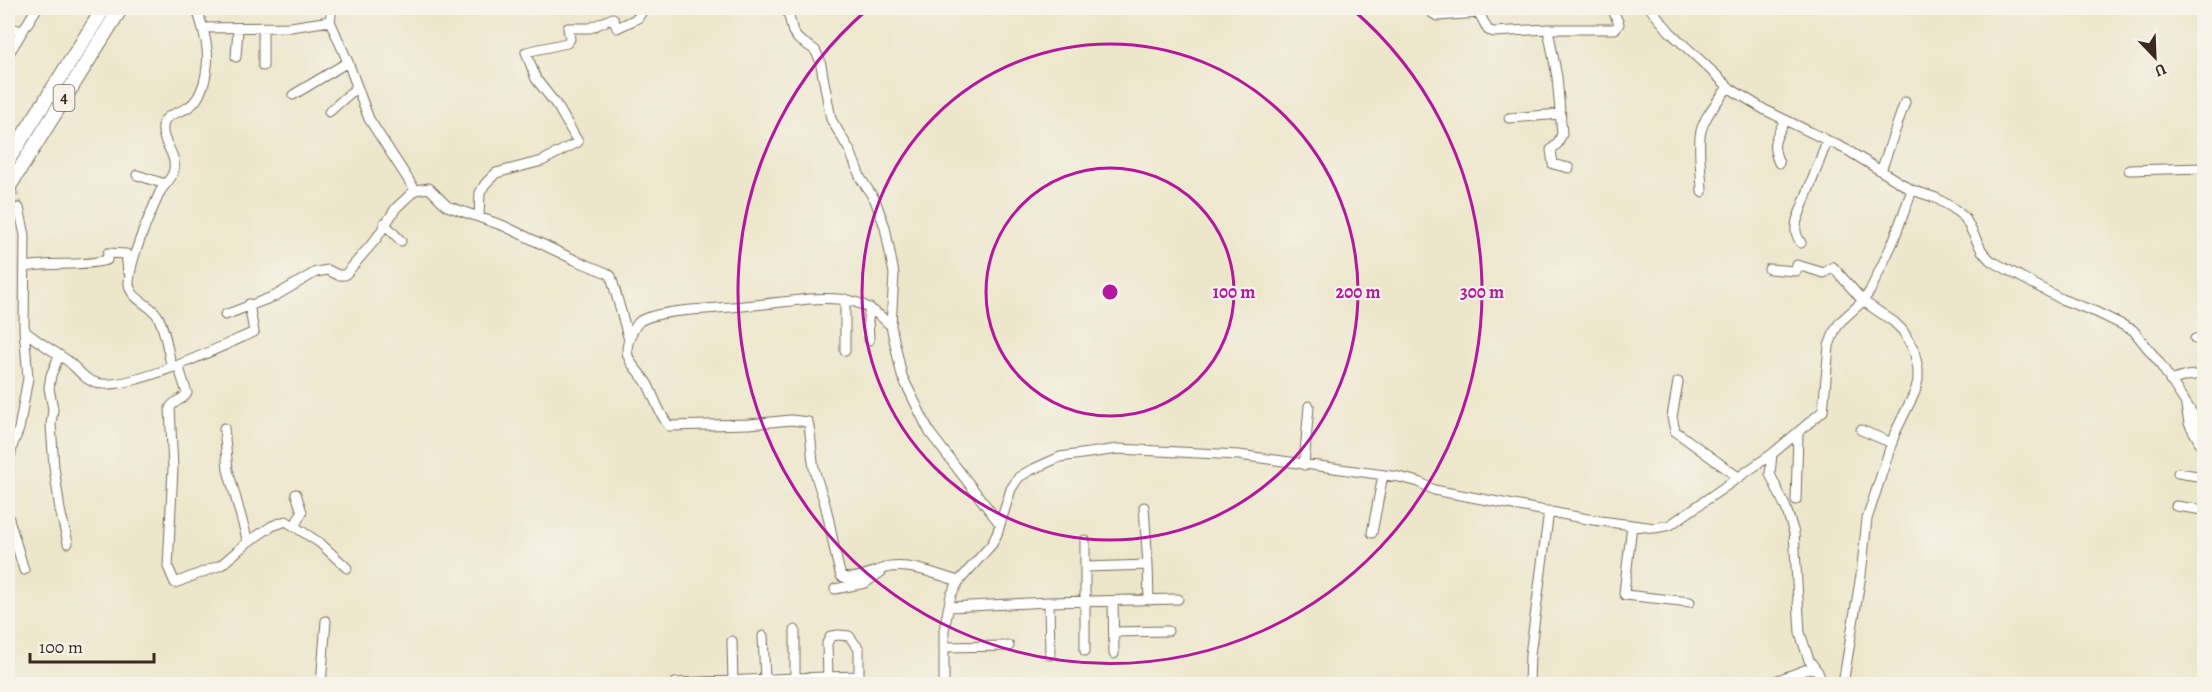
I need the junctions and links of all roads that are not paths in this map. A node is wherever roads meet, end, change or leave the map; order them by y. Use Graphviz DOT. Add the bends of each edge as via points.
graph roads {
  1 [pos="37,8"];
  2 [pos="104,8"];
  3 [pos="121,8"];
  4 [pos="197,8"];
  5 [pos="332,8"];
  6 [pos="644,8"];
  7 [pos="787,8"];
  8 [pos="1430,8"];
  9 [pos="1612,8"];
  10 [pos="1650,8"];
  11 [pos="330,21"];
  12 [pos="8,26"];
  13 [pos="203,28"];
  14 [pos="238,28"];
  15 [pos="263,28"];
  16 [pos="1548,29"];
  17 [pos="22,32"];
  18 [pos="8,54"];
  19 [pos="236,57"];
  20 [pos="348,62"];
  21 [pos="263,66"];
  22 [pos="357,87"];
  23 [pos="1728,87"];
  24 [pos="293,95"];
  25 [pos="1905,102"];
  26 [pos="329,112"];
  27 [pos="1561,114"];
  28 [pos="1509,118"];
  29 [pos="1785,120"];
  30 [pos="1827,141"];
  31 [pos="8,160"];
  32 [pos="1779,163"];
  33 [pos="1569,168"];
  34 [pos="2205,168"];
  35 [pos="2130,170"];
  36 [pos="1881,171"];
  37 [pos="137,175"];
  38 [pos="165,184"];
  39 [pos="8,188"];
  40 [pos="415,190"];
  41 [pos="1912,190"];
  42 [pos="1702,192"];
  43 [pos="19,208"];
  44 [pos="480,217"];
  45 [pos="384,224"];
  46 [pos="401,242"];
  47 [pos="1801,243"];
  48 [pos="25,267"];
  49 [pos="1769,269"];
  50 [pos="130,274"];
  51 [pos="845,299"];
  52 [pos="1863,301"];
  53 [pos="249,304"];
  54 [pos="870,308"];
  55 [pos="225,315"];
  56 [pos="891,326"];
  57 [pos="24,327"];
  58 [pos="869,340"];
  59 [pos="629,341"];
  60 [pos="845,351"];
  61 [pos="59,356"];
  62 [pos="175,367"];
  63 [pos="2205,374"];
  64 [pos="2170,381"];
  65 [pos="1678,382"];
  66 [pos="2184,401"];
  67 [pos="1309,406"];
  68 [pos="224,428"];
  69 [pos="19,429"];
  70 [pos="8,430"];
  71 [pos="1861,430"];
  72 [pos="2205,431"];
  73 [pos="1798,434"];
  74 [pos="1892,443"];
  75 [pos="2205,450"];
  76 [pos="1772,454"];
  77 [pos="1304,465"];
  78 [pos="2178,473"];
  79 [pos="1383,475"];
  80 [pos="1738,477"];
  81 [pos="2205,477"];
  82 [pos="8,489"];
  83 [pos="296,494"];
  84 [pos="1796,500"];
  85 [pos="1144,507"];
  86 [pos="2175,507"];
  87 [pos="2205,510"];
  88 [pos="1549,511"];
  89 [pos="8,516"];
  90 [pos="1000,524"];
  91 [pos="295,525"];
  92 [pos="1632,525"];
  93 [pos="1372,533"];
  94 [pos="1085,540"];
  95 [pos="248,542"];
  96 [pos="68,543"];
  97 [pos="1148,565"];
  98 [pos="888,567"];
  99 [pos="1085,567"];
  100 [pos="347,568"];
  101 [pos="24,570"];
  102 [pos="959,581"];
  103 [pos="835,589"];
  104 [pos="1178,599"];
  105 [pos="1149,600"];
  106 [pos="1085,601"];
  107 [pos="1113,601"];
  108 [pos="1049,602"];
  109 [pos="1690,602"];
  110 [pos="950,607"];
  111 [pos="326,621"];
  112 [pos="795,630"];
  113 [pos="1168,631"];
  114 [pos="1114,632"];
  115 [pos="763,636"];
  116 [pos="732,641"];
  117 [pos="1009,646"];
  118 [pos="944,647"];
  119 [pos="1085,651"];
  120 [pos="1114,654"];
  121 [pos="1050,655"];
  122 [pos="1813,667"];
  123 [pos="828,677"];
  124 [pos="765,679"];
  125 [pos="859,680"];
  126 [pos="796,681"];
  127 [pos="733,683"];
  128 [pos="321,684"];
  129 [pos="675,684"];
  130 [pos="944,684"];
  131 [pos="1530,684"];
  132 [pos="1660,684"];
  133 [pos="1695,684"];
  134 [pos="1767,684"];
  135 [pos="1822,684"];
  136 [pos="1843,684"];
  1 -- 17 [label="street"];
  2 -- 31 [label="highway, 4"];
  3 -- 39 [label="highway, 4"];
  4 -- 13 [label="street"];
  5 -- 11 [label="street"];
  6 -- 44 [label="street" via="638,18 617,28 613,18 590,28 567,28 567,43 526,52 536,79 578,142 542,161 496,173 480,193"];
  7 -- 56 [label="street" via="793,32 815,50 820,60 831,119 881,213 894,274"];
  8 -- 16 [label="street" via="1437,16 1479,13 1488,30 1494,32"];
  9 -- 16 [label="street" via="1619,24 1615,29"];
  10 -- 23 [label="street"];
  11 -- 15 [label="street"];
  11 -- 20 [label="street"];
  12 -- 17 [label="street"];
  13 -- 14 [label="street"];
  13 -- 38 [label="street" via="208,65 201,91 193,104 166,118 164,123 163,138 174,158 171,178"];
  14 -- 15 [label="street"];
  14 -- 19 [label="street"];
  15 -- 21 [label="street"];
  16 -- 27 [label="street"];
  17 -- 18 [label="street"];
  20 -- 22 [label="street"];
  20 -- 24 [label="street"];
  22 -- 26 [label="street"];
  22 -- 40 [label="street" via="369,119"];
  23 -- 29 [label="street"];
  23 -- 42 [label="street" via="1701,131"];
  25 -- 36 [label="street"];
  27 -- 28 [label="street"];
  27 -- 33 [label="street" via="1563,134 1551,150 1551,159 1557,167"];
  29 -- 30 [label="street"];
  29 -- 32 [label="street" via="1773,150"];
  30 -- 36 [label="street"];
  30 -- 47 [label="street" via="1797,220 1796,236"];
  34 -- 35 [label="street"];
  36 -- 41 [label="street"];
  37 -- 38 [label="street"];
  38 -- 50 [label="street"];
  40 -- 44 [label="street" via="429,188 447,206"];
  40 -- 45 [label="street"];
  41 -- 52 [label="street" via="1893,242"];
  41 -- 64 [label="street" via="1936,198 1965,218 1990,260 2051,294 2133,330"];
  43 -- 48 [label="street" via="25,235"];
  44 -- 59 [label="street" via="608,273"];
  45 -- 46 [label="street"];
  45 -- 53 [label="street" via="345,275 328,270 316,272 275,296"];
  48 -- 50 [label="street" via="91,265 107,260 108,253 126,254"];
  48 -- 57 [label="street"];
  49 -- 52 [label="street" via="1796,271 1797,265 1824,273 1833,267"];
  50 -- 62 [label="street" via="130,290 156,313"];
  51 -- 54 [label="street"];
  51 -- 59 [label="street" via="809,299 650,318 640,322"];
  51 -- 60 [label="street"];
  52 -- 73 [label="street" via="1834,332 1829,346 1823,411"];
  52 -- 74 [label="street" via="1903,331 1916,360 1915,392"];
  53 -- 55 [label="street"];
  53 -- 62 [label="street" via="254,332"];
  54 -- 56 [label="street"];
  54 -- 58 [label="street"];
  56 -- 90 [label="street" via="902,376 930,433"];
  57 -- 61 [label="street"];
  57 -- 69 [label="street" via="28,378"];
  59 -- 98 [label="street" via="629,359 642,374 669,426 808,422 814,469 841,576 849,579"];
  61 -- 62 [label="street" via="96,383 142,377"];
  61 -- 96 [label="street" via="51,375 51,425 60,510"];
  62 -- 95 [label="street" via="187,393 170,408 170,574 175,583 221,565"];
  63 -- 64 [label="street"];
  64 -- 66 [label="street"];
  65 -- 80 [label="street" via="1672,417 1676,431"];
  66 -- 72 [label="street"];
  66 -- 75 [label="street" via="2190,423"];
  67 -- 77 [label="street"];
  68 -- 95 [label="street" via="228,470"];
  69 -- 70 [label="street"];
  69 -- 82 [label="street" via="9,461"];
  71 -- 74 [label="street"];
  73 -- 76 [label="street"];
  73 -- 84 [label="street"];
  74 -- 136 [label="street" via="1866,519"];
  76 -- 80 [label="street"];
  76 -- 122 [label="street" via="1770,474 1794,533 1800,633"];
  77 -- 79 [label="street"];
  77 -- 90 [label="street" via="1239,455 1118,448 1060,458 1019,477"];
  78 -- 81 [label="street"];
  79 -- 88 [label="street" via="1419,482 1434,490"];
  79 -- 93 [label="street"];
  80 -- 92 [label="street" via="1670,525"];
  83 -- 91 [label="street" via="302,512"];
  85 -- 97 [label="street"];
  86 -- 87 [label="street"];
  88 -- 92 [label="street"];
  88 -- 131 [label="street" via="1530,655"];
  89 -- 101 [label="street"];
  90 -- 102 [label="street" via="992,544"];
  91 -- 95 [label="street" via="286,521 272,526"];
  91 -- 100 [label="street"];
  92 -- 109 [label="street" via="1625,596"];
  94 -- 99 [label="street"];
  97 -- 99 [label="street"];
  97 -- 105 [label="street"];
  98 -- 102 [label="street" via="909,566"];
  98 -- 103 [label="street" via="865,583"];
  99 -- 106 [label="street"];
  102 -- 110 [label="street"];
  104 -- 105 [label="street"];
  105 -- 107 [label="street"];
  106 -- 107 [label="street"];
  106 -- 108 [label="street"];
  106 -- 119 [label="street"];
  107 -- 114 [label="street"];
  108 -- 110 [label="street"];
  108 -- 121 [label="street"];
  110 -- 118 [label="street"];
  111 -- 128 [label="street"];
  112 -- 126 [label="street"];
  113 -- 114 [label="street"];
  114 -- 120 [label="street"];
  115 -- 124 [label="street"];
  116 -- 127 [label="street"];
  117 -- 118 [label="street"];
  118 -- 130 [label="street"];
  122 -- 134 [label="street"];
  122 -- 135 [label="street"];
  123 -- 125 [label="street"];
  123 -- 125 [label="street" via="827,643 831,636 839,635 849,636 859,649"];
  123 -- 126 [label="street"];
  124 -- 126 [label="street"];
  124 -- 127 [label="street"];
  127 -- 129 [label="street"];
  132 -- 133 [label="street"];
}
